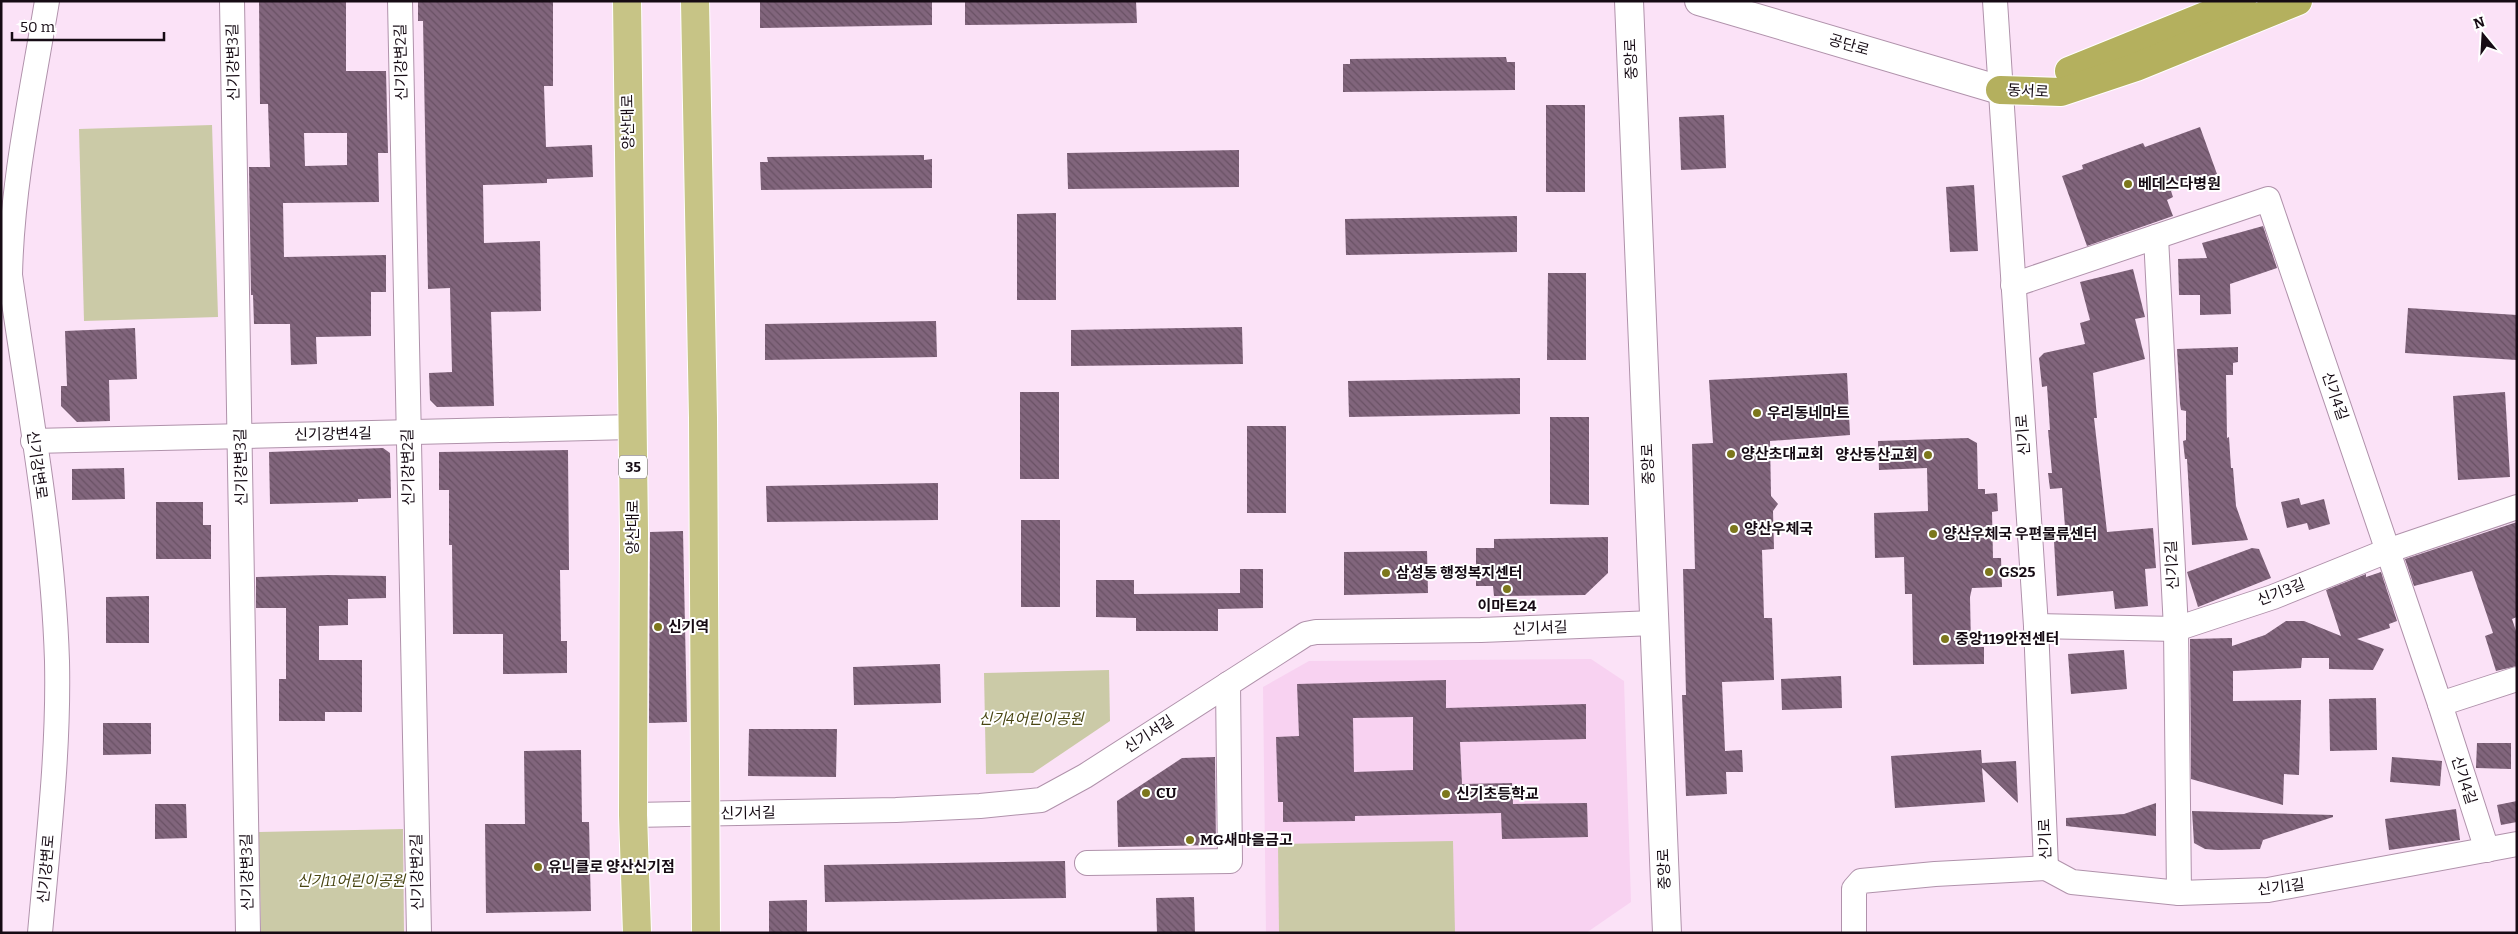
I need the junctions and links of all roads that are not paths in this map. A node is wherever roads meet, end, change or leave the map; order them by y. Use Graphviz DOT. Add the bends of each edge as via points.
graph roads {
  1 [pos="47,1"];
  2 [pos="232,1"];
  3 [pos="400,1"];
  4 [pos="627,1"];
  5 [pos="695,1"];
  6 [pos="1629,1"];
  7 [pos="1698,1"];
  8 [pos="1995,1"];
  9 [pos="2242,1"];
  10 [pos="2298,1"];
  11 [pos="2000,90"];
  12 [pos="2156,237"];
  13 [pos="2013,285"];
  14 [pos="632,427"];
  15 [pos="408,432"];
  16 [pos="241,436"];
  17 [pos="33,441"];
  18 [pos="2517,507"];
  19 [pos="2387,551"];
  20 [pos="1654,623"];
  21 [pos="2036,626"];
  22 [pos="2176,629"];
  23 [pos="2517,679"];
  24 [pos="1228,684"];
  25 [pos="2440,704"];
  26 [pos="706,814"];
  27 [pos="634,815"];
  28 [pos="2517,844"];
  29 [pos="2486,850"];
  30 [pos="1087,863"];
  31 [pos="2046,868"];
  32 [pos="2179,893"];
  33 [pos="1667,930"];
  34 [pos="40,933"];
  35 [pos="248,933"];
  36 [pos="419,933"];
  37 [pos="638,933"];
  38 [pos="706,933"];
  39 [pos="1854,933"];
  1 -- 17 [label="street, 신기강변로" via="11,233 10,275"];
  2 -- 16 [label="street, 신기강변3길"];
  3 -- 15 [label="street, 신기강변2길"];
  4 -- 14 [label="main road, 양산대로 / 35"];
  5 -- 26 [label="main road"];
  6 -- 20 [label="street, 중앙로"];
  7 -- 11 [label="street, 공단로"];
  8 -- 11 [label="street, 신기로"];
  9 -- 11 [label="highway, 동서로" via="2083,67"];
  10 -- 11 [label="highway, 동서로" via="2136,67 2061,92"];
  11 -- 13 [label="street, 신기로"];
  12 -- 13 [label="street, 신기4길"];
  12 -- 19 [label="street, 신기4길" via="2268,199"];
  12 -- 22 [label="street, 신기2길"];
  13 -- 21 [label="street, 신기로"];
  14 -- 15 [label="street, 신기강변4길"];
  14 -- 27 [label="main road, 양산대로 / 35"];
  15 -- 16 [label="street, 신기강변4길"];
  15 -- 36 [label="street, 신기강변2길"];
  16 -- 17 [label="street, 신기강변4길"];
  16 -- 35 [label="street, 신기강변3길"];
  17 -- 34 [label="street, 신기강변로" via="49,551 57,671 56,751"];
  18 -- 19 [label="street, 신기3길"];
  19 -- 22 [label="street, 신기3길" via="2273,597"];
  19 -- 25 [label="street, 신기4길"];
  20 -- 24 [label="street, 신기서길" via="1316,632 1306,634"];
  20 -- 33 [label="street, 중앙로"];
  21 -- 22 [label="street, 신기3길"];
  21 -- 31 [label="street, 신기로"];
  22 -- 32 [label="street, 신기2길"];
  23 -- 25 [label="street"];
  24 -- 26 [label="street, 신기서길" via="1085,776 1041,800 905,810"];
  24 -- 30 [label="street" via="1230,860"];
  25 -- 29 [label="street, 신기4길"];
  26 -- 27 [label="street, 신기서길"];
  26 -- 38 [label="main road"];
  27 -- 37 [label="main road, 양산대로 / 35"];
  28 -- 29 [label="street, 신기1길"];
  29 -- 32 [label="street, 신기1길" via="2268,890"];
  31 -- 32 [label="street, 신기1길" via="2072,882"];
  31 -- 39 [label="street" via="1861,881 1854,889"];
}
